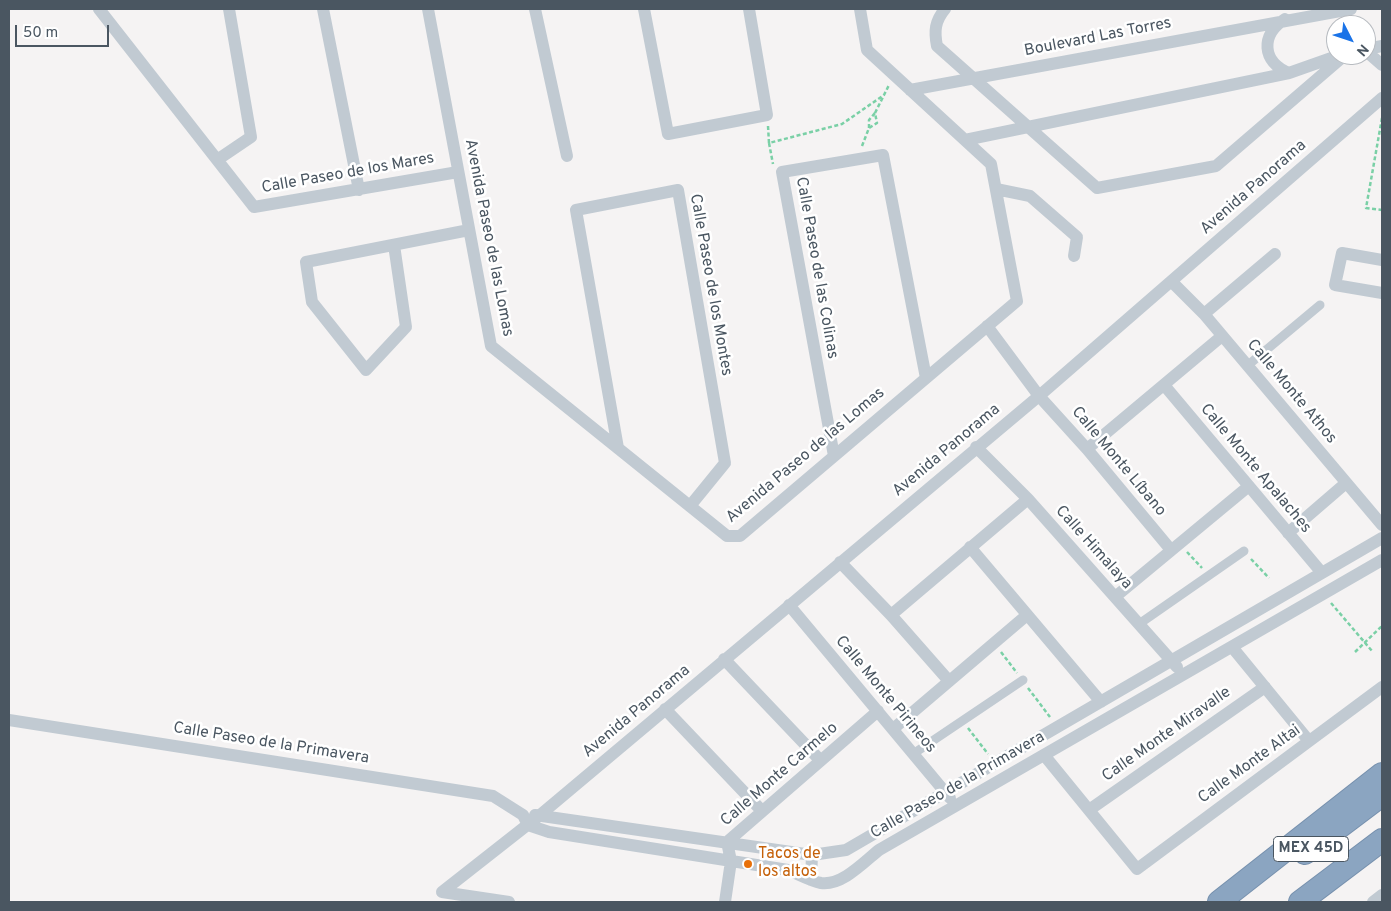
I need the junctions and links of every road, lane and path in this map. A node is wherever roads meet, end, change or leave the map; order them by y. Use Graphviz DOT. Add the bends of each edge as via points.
graph roads {
  1 [pos="99,9"];
  2 [pos="229,9"];
  3 [pos="323,9"];
  4 [pos="428,9"];
  5 [pos="535,9"];
  6 [pos="644,9"];
  7 [pos="749,9"];
  8 [pos="860,9"];
  9 [pos="945,9"];
  10 [pos="1351,9"];
  11 [pos="1285,19"];
  12 [pos="1326,61"];
  13 [pos="1332,65"];
  14 [pos="1289,73"];
  15 [pos="894,75"];
  16 [pos="973,78"];
  17 [pos="910,90"];
  18 [pos="884,95"];
  19 [pos="1382,98"];
  20 [pos="875,113"];
  21 [pos="767,115"];
  22 [pos="1382,118"];
  23 [pos="1028,127"];
  24 [pos="868,128"];
  25 [pos="965,140"];
  26 [pos="769,143"];
  27 [pos="567,156"];
  28 [pos="857,159"];
  29 [pos="217,160"];
  30 [pos="458,172"];
  31 [pos="782,172"];
  32 [pos="996,189"];
  33 [pos="359,190"];
  34 [pos="1382,210"];
  35 [pos="469,230"];
  36 [pos="394,245"];
  37 [pos="1275,254"];
  38 [pos="1074,256"];
  39 [pos="1382,260"];
  40 [pos="1172,282"];
  41 [pos="1382,293"];
  42 [pos="1320,305"];
  43 [pos="1204,314"];
  44 [pos="987,326"];
  45 [pos="1222,336"];
  46 [pos="1248,366"];
  47 [pos="926,378"];
  48 [pos="1164,384"];
  49 [pos="1039,396"];
  50 [pos="976,447"];
  51 [pos="618,448"];
  52 [pos="1087,448"];
  53 [pos="834,456"];
  54 [pos="1346,483"];
  55 [pos="1249,486"];
  56 [pos="1028,499"];
  57 [pos="690,506"];
  58 [pos="1382,525"];
  59 [pos="1288,533"];
  60 [pos="1382,538"];
  61 [pos="970,547"];
  62 [pos="1175,547"];
  63 [pos="1244,551"];
  64 [pos="1382,560"];
  65 [pos="840,562"];
  66 [pos="1322,574"];
  67 [pos="1209,576"];
  68 [pos="1269,578"];
  69 [pos="1324,594"];
  70 [pos="1115,597"];
  71 [pos="789,605"];
  72 [pos="890,615"];
  73 [pos="1027,615"];
  74 [pos="1139,624"];
  75 [pos="1382,626"];
  76 [pos="1365,642"];
  77 [pos="1232,646"];
  78 [pos="1372,651"];
  79 [pos="1355,652"];
  80 [pos="724,659"];
  81 [pos="1172,661"];
  82 [pos="1183,674"];
  83 [pos="1022,680"];
  84 [pos="949,682"];
  85 [pos="1264,687"];
  86 [pos="1382,687"];
  87 [pos="1101,702"];
  88 [pos="664,710"];
  89 [pos="878,712"];
  90 [pos="9,720"];
  91 [pos="962,722"];
  92 [pos="893,729"];
  93 [pos="1309,741"];
  94 [pos="913,754"];
  95 [pos="1044,755"];
  96 [pos="820,760"];
  97 [pos="996,763"];
  98 [pos="1382,774"];
  99 [pos="945,792"];
  100 [pos="1382,796"];
  101 [pos="956,806"];
  102 [pos="762,810"];
  103 [pos="1089,810"];
  104 [pos="540,815"];
  105 [pos="525,820"];
  106 [pos="1382,840"];
  107 [pos="727,842"];
  108 [pos="846,850"];
  109 [pos="812,855"];
  110 [pos="731,861"];
  111 [pos="849,872"];
  112 [pos="811,880"];
  113 [pos="1382,895"];
  114 [pos="446,897"];
  115 [pos="509,902"];
  116 [pos="724,902"];
  117 [pos="1219,902"];
  118 [pos="1240,902"];
  119 [pos="1300,902"];
  120 [pos="1373,902"];
  1 -- 29 [label="street, Calle Paseo de los Mares"];
  2 -- 29 [label="street" via="251,137"];
  3 -- 33 [label="street"];
  4 -- 30 [label="street, Avenida Paseo de las Lomas"];
  5 -- 27 [label="street"];
  6 -- 21 [label="street" via="668,134"];
  7 -- 21 [label="street"];
  8 -- 15 [label="street, Avenida Paseo de las Lomas" via="867,50"];
  9 -- 16 [label="street" via="938,17 934,31 937,46"];
  10 -- 11 [label="street, Boulevard Las Torres"];
  11 -- 14 [label="street" via="1270,33 1268,53 1272,62"];
  11 -- 16 [label="street, Boulevard Las Torres"];
  12 -- 14 [label="street"];
  13 -- 23 [label="street" via="1216,166 1097,188"];
  14 -- 23 [label="street"];
  15 -- 17 [label="street, Avenida Paseo de las Lomas"];
  15 -- 18 [label="path"];
  16 -- 17 [label="street, Boulevard Las Torres"];
  16 -- 23 [label="street"];
  17 -- 25 [label="street, Avenida Paseo de las Lomas"];
  18 -- 20 [label="path"];
  18 -- 26 [label="path" via="842,124"];
  19 -- 40 [label="street, Avenida Panorama"];
  20 -- 24 [label="path"];
  20 -- 24 [label="path" via="877,123"];
  21 -- 26 [label="path"];
  22 -- 34 [label="path" via="1366,208"];
  23 -- 25 [label="street"];
  24 -- 28 [label="path"];
  25 -- 32 [label="street, Avenida Paseo de las Lomas" via="991,164"];
  26 -- 31 [label="path" via="774,169"];
  28 -- 31 [label="street, Calle Paseo de las Colinas"];
  28 -- 47 [label="street, Calle Paseo de las Colinas" via="883,155"];
  29 -- 33 [label="street, Calle Paseo de los Mares" via="254,207"];
  30 -- 33 [label="street, Calle Paseo de los Mares"];
  30 -- 35 [label="street, Avenida Paseo de las Lomas"];
  31 -- 53 [label="street, Calle Paseo de las Colinas"];
  32 -- 38 [label="street" via="1030,196 1077,237"];
  32 -- 44 [label="street, Avenida Paseo de las Lomas" via="1016,301"];
  35 -- 36 [label="street"];
  35 -- 51 [label="street, Avenida Paseo de las Lomas" via="491,346"];
  36 -- 36 [label="street" via="406,327 366,370 312,302 306,262"];
  37 -- 43 [label="street"];
  39 -- 41 [label="street" via="1342,253 1336,285"];
  40 -- 43 [label="street, Calle Monte Athos"];
  40 -- 49 [label="street, Avenida Panorama"];
  42 -- 46 [label="street"];
  43 -- 45 [label="street, Calle Monte Athos"];
  44 -- 47 [label="street, Avenida Paseo de las Lomas"];
  44 -- 49 [label="street, Calle Monte Líbano"];
  45 -- 46 [label="street, Calle Monte Athos"];
  45 -- 48 [label="street"];
  46 -- 54 [label="street, Calle Monte Athos"];
  47 -- 53 [label="street, Avenida Paseo de las Lomas"];
  48 -- 52 [label="street"];
  48 -- 55 [label="street, Calle Monte Apalaches"];
  49 -- 50 [label="street, Avenida Panorama"];
  49 -- 52 [label="street, Calle Monte Líbano"];
  50 -- 56 [label="street, Calle Himalaya"];
  50 -- 65 [label="street, Avenida Panorama"];
  51 -- 57 [label="street, Avenida Paseo de las Lomas"];
  51 -- 57 [label="street, Calle Paseo de los Montes" via="576,210 678,190 725,463"];
  52 -- 62 [label="street, Calle Monte Líbano"];
  53 -- 57 [label="street, Avenida Paseo de las Lomas" via="740,536 727,536"];
  54 -- 58 [label="street, Calle Monte Athos"];
  54 -- 59 [label="street"];
  55 -- 59 [label="street, Calle Monte Apalaches"];
  55 -- 62 [label="street"];
  56 -- 61 [label="street"];
  56 -- 70 [label="street, Calle Himalaya"];
  59 -- 66 [label="street, Calle Monte Apalaches"];
  60 -- 66 [label="street, Calle Paseo de la Primavera"];
  61 -- 72 [label="street"];
  61 -- 73 [label="street"];
  62 -- 67 [label="path"];
  62 -- 70 [label="street"];
  63 -- 67 [label="street"];
  63 -- 68 [label="path"];
  64 -- 69 [label="street, Calle Paseo de la Primavera"];
  65 -- 71 [label="street, Avenida Panorama"];
  65 -- 72 [label="street"];
  66 -- 81 [label="street, Calle Paseo de la Primavera"];
  67 -- 74 [label="street"];
  69 -- 76 [label="path"];
  69 -- 77 [label="street, Calle Paseo de la Primavera"];
  70 -- 74 [label="street, Calle Himalaya"];
  71 -- 80 [label="street, Avenida Panorama"];
  71 -- 89 [label="street, Calle Monte Pirineos"];
  72 -- 84 [label="street"];
  73 -- 84 [label="street"];
  73 -- 87 [label="street"];
  74 -- 81 [label="street, Calle Himalaya"];
  75 -- 76 [label="path"];
  76 -- 78 [label="path"];
  76 -- 79 [label="path"];
  77 -- 82 [label="street, Calle Paseo de la Primavera"];
  77 -- 85 [label="street"];
  80 -- 88 [label="street, Avenida Panorama"];
  80 -- 96 [label="street"];
  81 -- 82 [label="street, Calle Himalaya"];
  81 -- 87 [label="street, Calle Paseo de la Primavera"];
  82 -- 95 [label="street, Calle Paseo de la Primavera"];
  83 -- 91 [label="street"];
  84 -- 92 [label="street"];
  85 -- 93 [label="street"];
  85 -- 103 [label="street, Calle Monte Miravalle"];
  86 -- 93 [label="street, Calle Monte Altai"];
  87 -- 97 [label="street, Calle Paseo de la Primavera"];
  88 -- 102 [label="street"];
  88 -- 104 [label="street, Avenida Panorama"];
  89 -- 92 [label="street, Calle Monte Pirineos"];
  89 -- 96 [label="street, Calle Monte Carmelo"];
  90 -- 105 [label="street, Calle Paseo de la Primavera" via="493,796"];
  91 -- 94 [label="street"];
  91 -- 97 [label="path"];
  92 -- 94 [label="street, Calle Monte Pirineos"];
  93 -- 103 [label="street, Calle Monte Altai" via="1136,869"];
  94 -- 99 [label="street, Calle Monte Pirineos"];
  95 -- 101 [label="street, Calle Paseo de la Primavera"];
  95 -- 103 [label="street"];
  96 -- 102 [label="street, Calle Monte Carmelo"];
  97 -- 99 [label="street, Calle Paseo de la Primavera"];
  98 -- 117 [label="highway"];
  99 -- 101 [label="street, Calle Monte Pirineos"];
  99 -- 108 [label="street, Calle Paseo de la Primavera"];
  100 -- 118 [label="highway, MEX 45D"];
  101 -- 111 [label="street, Calle Paseo de la Primavera" via="879,850"];
  102 -- 107 [label="street, Calle Monte Carmelo"];
  104 -- 105 [label="street, Avenida Panorama"];
  104 -- 107 [label="street, Calle Paseo de la Primavera"];
  105 -- 110 [label="street, Calle Paseo de la Primavera" via="549,832"];
  105 -- 114 [label="street, Avenida Panorama"];
  106 -- 119 [label="highway, MEX 45D"];
  107 -- 109 [label="street, Calle Paseo de la Primavera"];
  107 -- 110 [label="street, Calle Monte Carmelo"];
  108 -- 109 [label="street, Calle Paseo de la Primavera"];
  108 -- 111 [label="street"];
  109 -- 112 [label="street"];
  110 -- 112 [label="street, Calle Paseo de la Primavera" via="788,870"];
  110 -- 116 [label="street, Calle Monte Carmelo"];
  111 -- 112 [label="street, Calle Paseo de la Primavera" via="831,883"];
  113 -- 120 [label="street"];
  114 -- 115 [label="street"];
}
